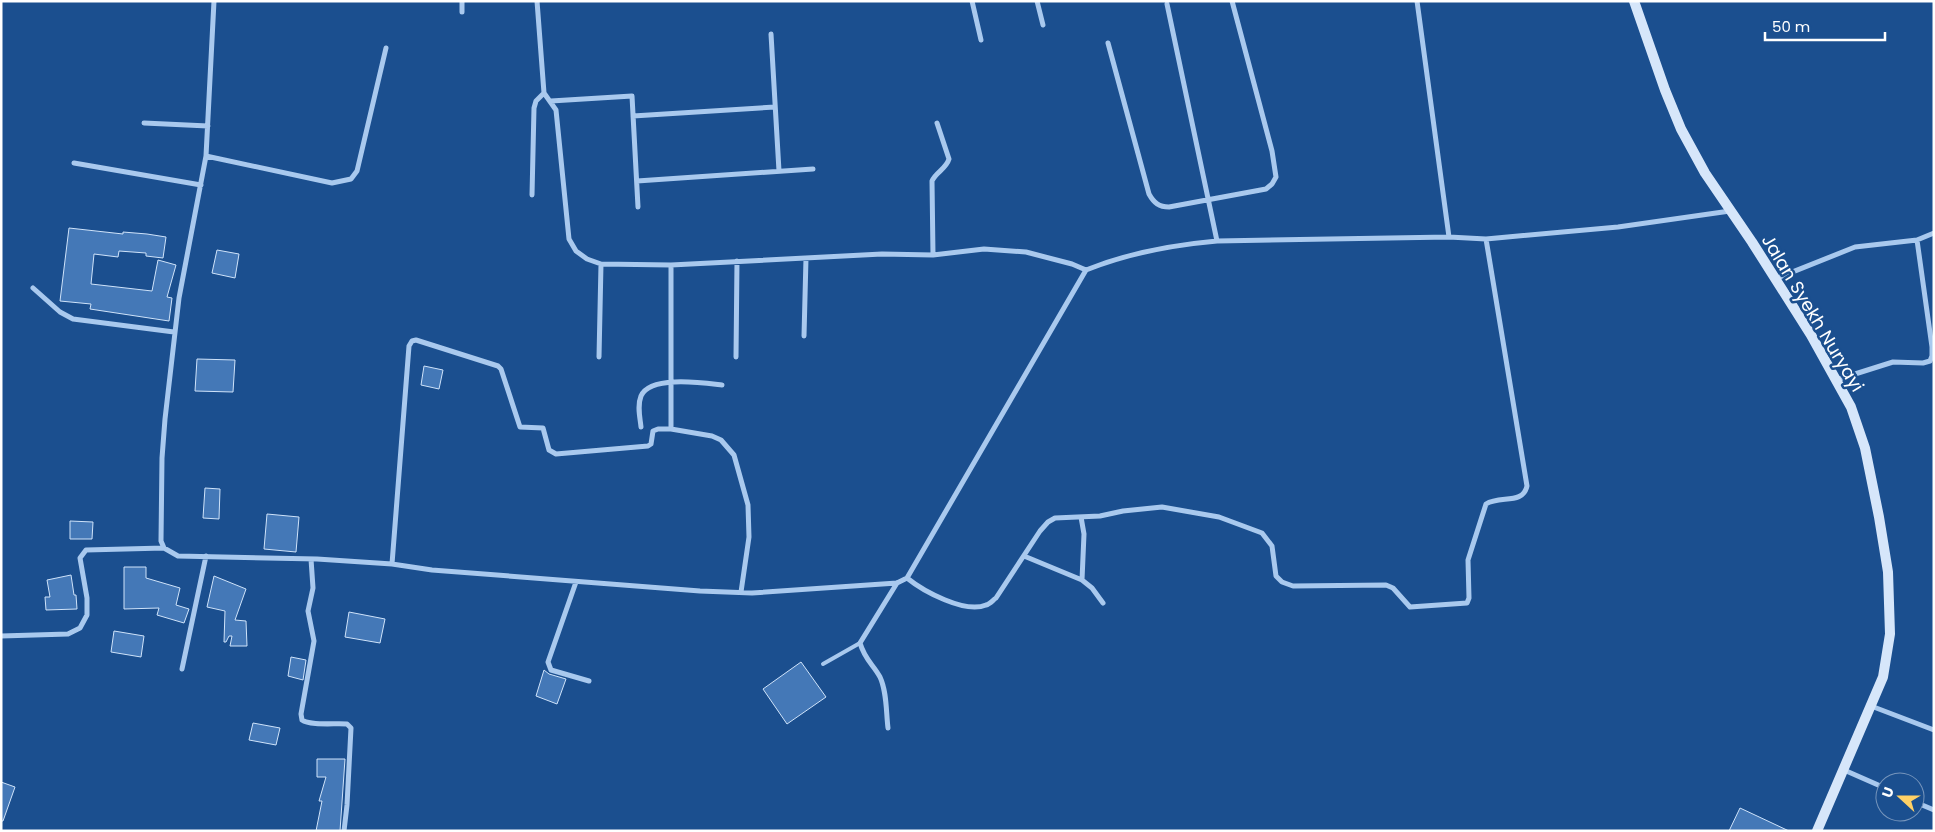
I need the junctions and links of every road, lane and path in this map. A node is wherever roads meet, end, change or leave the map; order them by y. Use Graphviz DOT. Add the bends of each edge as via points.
graph roads {
  1 [pos="214,1"];
  2 [pos="462,1"];
  3 [pos="537,1"];
  4 [pos="972,1"];
  5 [pos="1037,1"];
  6 [pos="1232,1"];
  7 [pos="1417,1"];
  8 [pos="1634,1"];
  9 [pos="1167,4"];
  10 [pos="462,12"];
  11 [pos="1043,25"];
  12 [pos="771,34"];
  13 [pos="981,40"];
  14 [pos="1108,42"];
  15 [pos="386,48"];
  16 [pos="544,93"];
  17 [pos="551,101"];
  18 [pos="775,107"];
  19 [pos="633,116"];
  20 [pos="144,123"];
  21 [pos="937,123"];
  22 [pos="208,126"];
  23 [pos="206,156"];
  24 [pos="74,163"];
  25 [pos="813,169"];
  26 [pos="779,172"];
  27 [pos="637,181"];
  28 [pos="201,185"];
  29 [pos="532,195"];
  30 [pos="1209,200"];
  31 [pos="638,207"];
  32 [pos="1730,211"];
  33 [pos="1934,234"];
  34 [pos="1449,236"];
  35 [pos="1486,239"];
  36 [pos="1917,240"];
  37 [pos="1217,241"];
  38 [pos="933,255"];
  39 [pos="806,258"];
  40 [pos="737,261"];
  41 [pos="601,264"];
  42 [pos="670,265"];
  43 [pos="1086,270"];
  44 [pos="1775,280"];
  45 [pos="33,288"];
  46 [pos="174,332"];
  47 [pos="804,336"];
  48 [pos="600,357"];
  49 [pos="736,357"];
  50 [pos="1836,380"];
  51 [pos="671,383"];
  52 [pos="722,384"];
  53 [pos="640,427"];
  54 [pos="671,429"];
  55 [pos="1081,517"];
  56 [pos="164,548"];
  57 [pos="206,556"];
  58 [pos="1024,556"];
  59 [pos="311,559"];
  60 [pos="392,564"];
  61 [pos="907,578"];
  62 [pos="1082,580"];
  63 [pos="576,582"];
  64 [pos="897,583"];
  65 [pos="740,592"];
  66 [pos="1103,603"];
  67 [pos="1,636"];
  68 [pos="860,644"];
  69 [pos="823,664"];
  70 [pos="182,669"];
  71 [pos="588,681"];
  72 [pos="1871,705"];
  73 [pos="888,728"];
  74 [pos="1934,730"];
  75 [pos="1844,770"];
  76 [pos="1875,784"];
  77 [pos="344,831"];
  78 [pos="1817,831"];
  1 -- 22 [label="street"];
  2 -- 10 [label="street"];
  3 -- 16 [label="street"];
  4 -- 13 [label="street"];
  5 -- 11 [label="street"];
  6 -- 30 [label="street" via="1276,178 1266,189"];
  7 -- 34 [label="street"];
  8 -- 32 [label="main road, Jalan Syekh Nuryayi" via="1681,129"];
  9 -- 30 [label="street"];
  12 -- 18 [label="street"];
  14 -- 30 [label="street" via="1149,194 1154,202 1169,207"];
  15 -- 23 [label="street" via="357,171 351,179 332,183"];
  16 -- 17 [label="street"];
  16 -- 29 [label="street" via="534,108"];
  17 -- 19 [label="street" via="632,96"];
  17 -- 41 [label="street" via="556,110 569,239 576,251"];
  18 -- 19 [label="street"];
  18 -- 26 [label="street"];
  19 -- 27 [label="street"];
  20 -- 22 [label="street"];
  21 -- 38 [label="street" via="949,159 932,181"];
  22 -- 23 [label="street"];
  23 -- 28 [label="street"];
  24 -- 28 [label="street"];
  25 -- 26 [label="street"];
  26 -- 27 [label="street"];
  27 -- 31 [label="street"];
  28 -- 46 [label="street"];
  30 -- 37 [label="street"];
  32 -- 35 [label="street" via="1618,227"];
  32 -- 44 [label="main road, Jalan Syekh Nuryayi"];
  33 -- 36 [label="street"];
  34 -- 35 [label="street"];
  34 -- 37 [label="street"];
  35 -- 55 [label="street" via="1528,486 1520,497 1492,500 1486,504 1468,560 1467,603 1410,607 1393,588 1386,585 1293,586 1276,576 1272,546 1262,533 1219,517 1162,507"];
  36 -- 44 [label="street" via="1854,247"];
  36 -- 50 [label="street" via="1932,347 1930,361 1893,362"];
  37 -- 43 [label="street" via="1126,255"];
  38 -- 39 [label="street"];
  38 -- 43 [label="street" via="984,249 1026,252"];
  39 -- 40 [label="street"];
  39 -- 47 [label="street"];
  40 -- 42 [label="street"];
  40 -- 49 [label="street"];
  41 -- 42 [label="street"];
  41 -- 48 [label="street"];
  42 -- 51 [label="street"];
  43 -- 61 [label="street"];
  44 -- 50 [label="main road, Jalan Syekh Nuryayi"];
  45 -- 46 [label="street" via="73,319"];
  46 -- 56 [label="street" via="162,458 161,541"];
  50 -- 72 [label="main road, Jalan Syekh Nuryayi" via="1851,407 1865,448 1888,572 1890,634 1883,677"];
  51 -- 52 [label="street"];
  51 -- 53 [label="street" via="653,385 642,394"];
  51 -- 54 [label="street"];
  54 -- 60 [label="street" via="654,430 648,446 556,454 549,450 543,428 520,426 498,366 421,341 412,341 409,346"];
  54 -- 65 [label="street" via="721,440 734,455 748,505 749,537"];
  55 -- 58 [label="street" via="1055,518 1048,522"];
  55 -- 62 [label="street" via="1084,534"];
  56 -- 57 [label="street" via="178,556"];
  56 -- 67 [label="street" via="86,550 80,558 87,615 80,628 68,634"];
  57 -- 59 [label="street"];
  57 -- 70 [label="street"];
  58 -- 61 [label="street" via="996,598 978,607 939,598"];
  58 -- 62 [label="street"];
  59 -- 60 [label="street"];
  59 -- 77 [label="street" via="313,588 308,611 314,641 301,714 302,720 310,724 347,724 351,728"];
  60 -- 63 [label="street"];
  61 -- 64 [label="street"];
  62 -- 66 [label="street"];
  63 -- 65 [label="street"];
  63 -- 71 [label="street" via="548,662 551,670"];
  64 -- 65 [label="street"];
  64 -- 68 [label="street"];
  68 -- 69 [label="lane"];
  68 -- 73 [label="street" via="883,687"];
  72 -- 74 [label="street"];
  72 -- 75 [label="main road, Jalan Syekh Nuryayi"];
  75 -- 76 [label="street"];
  75 -- 78 [label="main road, Jalan Syekh Nuryayi"];
}
